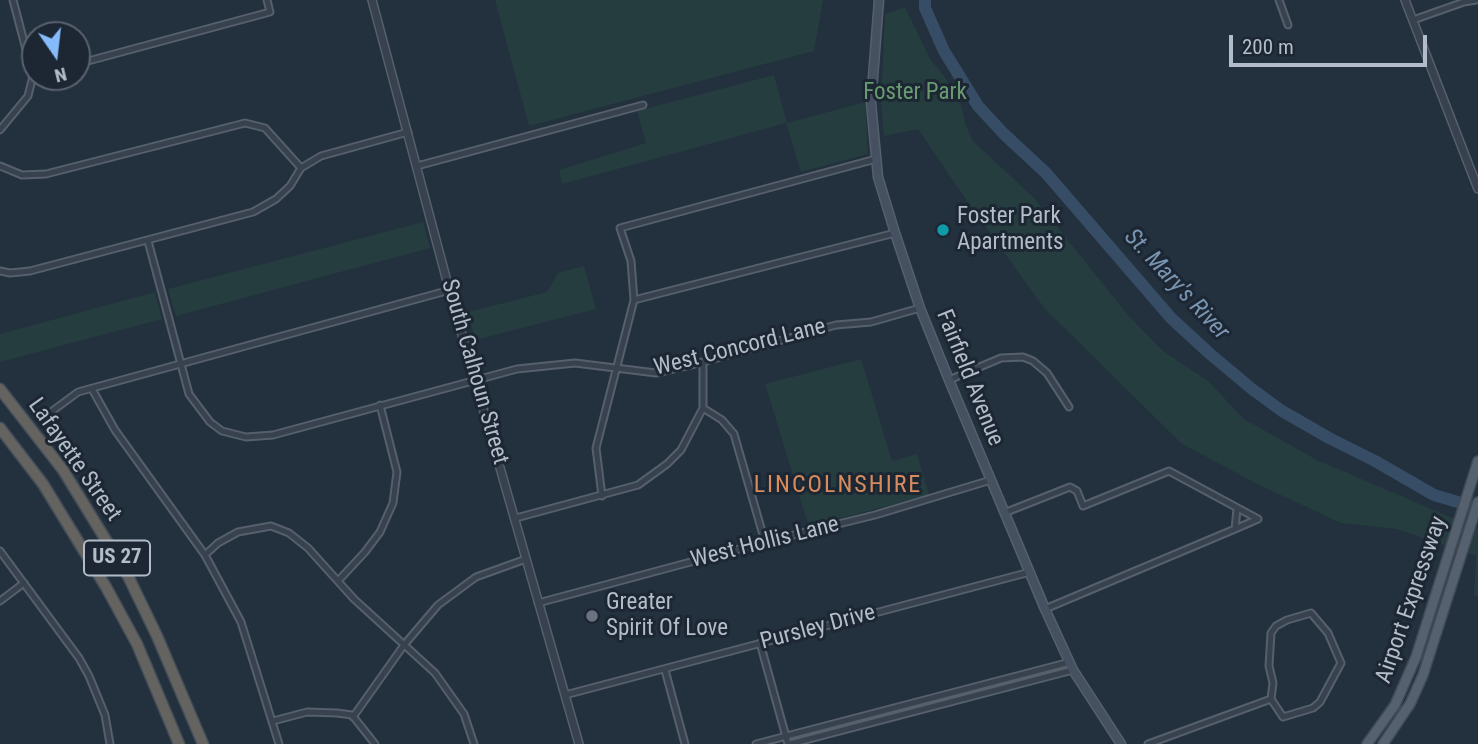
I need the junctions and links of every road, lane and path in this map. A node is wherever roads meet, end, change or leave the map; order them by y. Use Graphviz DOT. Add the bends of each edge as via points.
graph roads {
  1 [pos="13,0"];
  2 [pos="267,0"];
  3 [pos="372,0"];
  4 [pos="879,0"];
  5 [pos="1279,0"];
  6 [pos="1405,0"];
  7 [pos="1476,0"];
  8 [pos="1413,20"];
  9 [pos="1288,25"];
  10 [pos="21,29"];
  11 [pos="91,60"];
  12 [pos="30,91"];
  13 [pos="642,105"];
  14 [pos="0,130"];
  15 [pos="408,132"];
  16 [pos="876,159"];
  17 [pos="0,166"];
  18 [pos="417,166"];
  19 [pos="301,168"];
  20 [pos="1478,189"];
  21 [pos="895,233"];
  22 [pos="148,241"];
  23 [pos="0,271"];
  24 [pos="450,290"];
  25 [pos="634,300"];
  26 [pos="920,307"];
  27 [pos="703,362"];
  28 [pos="182,363"];
  29 [pos="618,370"];
  30 [pos="949,380"];
  31 [pos="477,381"];
  32 [pos="92,389"];
  33 [pos="0,390"];
  34 [pos="380,405"];
  35 [pos="1069,407"];
  36 [pos="703,408"];
  37 [pos="51,412"];
  38 [pos="0,428"];
  39 [pos="1478,461"];
  40 [pos="990,480"];
  41 [pos="602,496"];
  42 [pos="1478,502"];
  43 [pos="1237,509"];
  44 [pos="1004,513"];
  45 [pos="516,518"];
  46 [pos="1235,529"];
  47 [pos="765,542"];
  48 [pos="0,551"];
  49 [pos="205,555"];
  50 [pos="526,559"];
  51 [pos="1030,572"];
  52 [pos="338,581"];
  53 [pos="24,583"];
  54 [pos="0,601"];
  55 [pos="538,603"];
  56 [pos="1045,609"];
  57 [pos="760,643"];
  58 [pos="404,645"];
  59 [pos="1071,666"];
  60 [pos="665,670"];
  61 [pos="565,695"];
  62 [pos="1271,699"];
  63 [pos="354,717"];
  64 [pos="272,721"];
  65 [pos="786,737"];
  66 [pos="110,744"];
  67 [pos="179,744"];
  68 [pos="203,744"];
  69 [pos="279,744"];
  70 [pos="375,744"];
  71 [pos="474,744"];
  72 [pos="579,744"];
  73 [pos="685,744"];
  74 [pos="756,744"];
  75 [pos="789,744"];
  76 [pos="1121,744"];
  77 [pos="1148,744"];
  78 [pos="1367,744"];
  79 [pos="1384,744"];
  1 -- 10 [label="street"];
  2 -- 11 [label="street" via="270,12"];
  3 -- 15 [label="street, South Calhoun Street"];
  4 -- 16 [label="main road, Fairfield Avenue" via="871,103"];
  5 -- 9 [label="street"];
  6 -- 8 [label="street"];
  7 -- 8 [label="street"];
  8 -- 20 [label="street"];
  12 -- 14 [label="street"];
  13 -- 18 [label="street"];
  15 -- 18 [label="street, South Calhoun Street"];
  15 -- 19 [label="street" via="321,156"];
  16 -- 21 [label="main road, Fairfield Avenue"];
  16 -- 25 [label="street" via="620,228 631,261"];
  17 -- 19 [label="street" via="22,175 46,174 245,123 265,128"];
  18 -- 24 [label="street, South Calhoun Street"];
  19 -- 22 [label="street" via="276,199 253,212"];
  21 -- 25 [label="street"];
  21 -- 26 [label="main road, Fairfield Avenue"];
  22 -- 23 [label="street" via="30,271"];
  22 -- 28 [label="street"];
  24 -- 28 [label="street"];
  24 -- 31 [label="street, South Calhoun Street"];
  25 -- 29 [label="street"];
  26 -- 27 [label="street, West Concord Lane"];
  26 -- 30 [label="main road, Fairfield Avenue"];
  27 -- 29 [label="street, West Concord Lane" via="656,373"];
  27 -- 36 [label="street"];
  28 -- 32 [label="street"];
  28 -- 34 [label="street, West Concord Lane" via="189,394 210,422 235,436 273,435"];
  29 -- 31 [label="street, West Concord Lane" via="546,364"];
  29 -- 41 [label="street" via="596,448"];
  30 -- 35 [label="street" via="1001,358 1023,357 1047,373"];
  30 -- 40 [label="main road, Fairfield Avenue"];
  31 -- 34 [label="street, West Concord Lane"];
  31 -- 45 [label="street, South Calhoun Street"];
  32 -- 37 [label="street" via="78,392"];
  32 -- 49 [label="street" via="115,430"];
  33 -- 68 [label="highway, Lafayette Street / US 27" via="63,470 128,576"];
  34 -- 52 [label="street" via="397,472 393,503 380,532"];
  36 -- 41 [label="street" via="681,450 667,464 638,485"];
  36 -- 47 [label="street" via="734,435"];
  38 -- 67 [label="highway, Lafayette Street / US 27" via="43,484 106,587 137,644"];
  39 -- 78 [label="main road, Airport Expressway" via="1416,657 1395,705"];
  40 -- 44 [label="main road, Fairfield Avenue"];
  40 -- 47 [label="street, West Hollis Lane" via="876,516"];
  41 -- 45 [label="street"];
  42 -- 79 [label="main road, Airport Expressway" via="1423,675"];
  43 -- 44 [label="street" via="1169,471 1083,506 1077,491 1067,487"];
  43 -- 46 [label="street"];
  43 -- 46 [label="street" via="1258,519"];
  44 -- 51 [label="main road, Fairfield Avenue"];
  45 -- 50 [label="street, South Calhoun Street"];
  46 -- 56 [label="street"];
  47 -- 55 [label="street, West Hollis Lane"];
  48 -- 53 [label="street"];
  49 -- 52 [label="street" via="238,532 271,526 308,548"];
  49 -- 64 [label="street" via="241,622"];
  50 -- 55 [label="street, South Calhoun Street"];
  50 -- 58 [label="street" via="462,586 438,605"];
  51 -- 56 [label="main road, Fairfield Avenue"];
  51 -- 57 [label="street, Pursley Drive"];
  52 -- 58 [label="street"];
  53 -- 54 [label="street"];
  53 -- 66 [label="street" via="89,676 105,715"];
  55 -- 61 [label="street, South Calhoun Street"];
  56 -- 59 [label="main road, Fairfield Avenue"];
  57 -- 60 [label="street, Pursley Drive"];
  57 -- 65 [label="street"];
  58 -- 63 [label="street"];
  58 -- 71 [label="street" via="435,673 457,704"];
  59 -- 65 [label="street"];
  59 -- 75 [label="street"];
  59 -- 76 [label="main road, Fairfield Avenue"];
  60 -- 61 [label="street, Pursley Drive"];
  60 -- 73 [label="street"];
  61 -- 72 [label="street, South Calhoun Street"];
  62 -- 62 [label="street" via="1271,633 1287,620 1311,613 1328,633 1341,663 1313,708 1283,717"];
  62 -- 77 [label="street"];
  63 -- 64 [label="street" via="307,712"];
  63 -- 70 [label="street"];
  64 -- 69 [label="street"];
  65 -- 74 [label="street"];
  65 -- 75 [label="street"];
}
